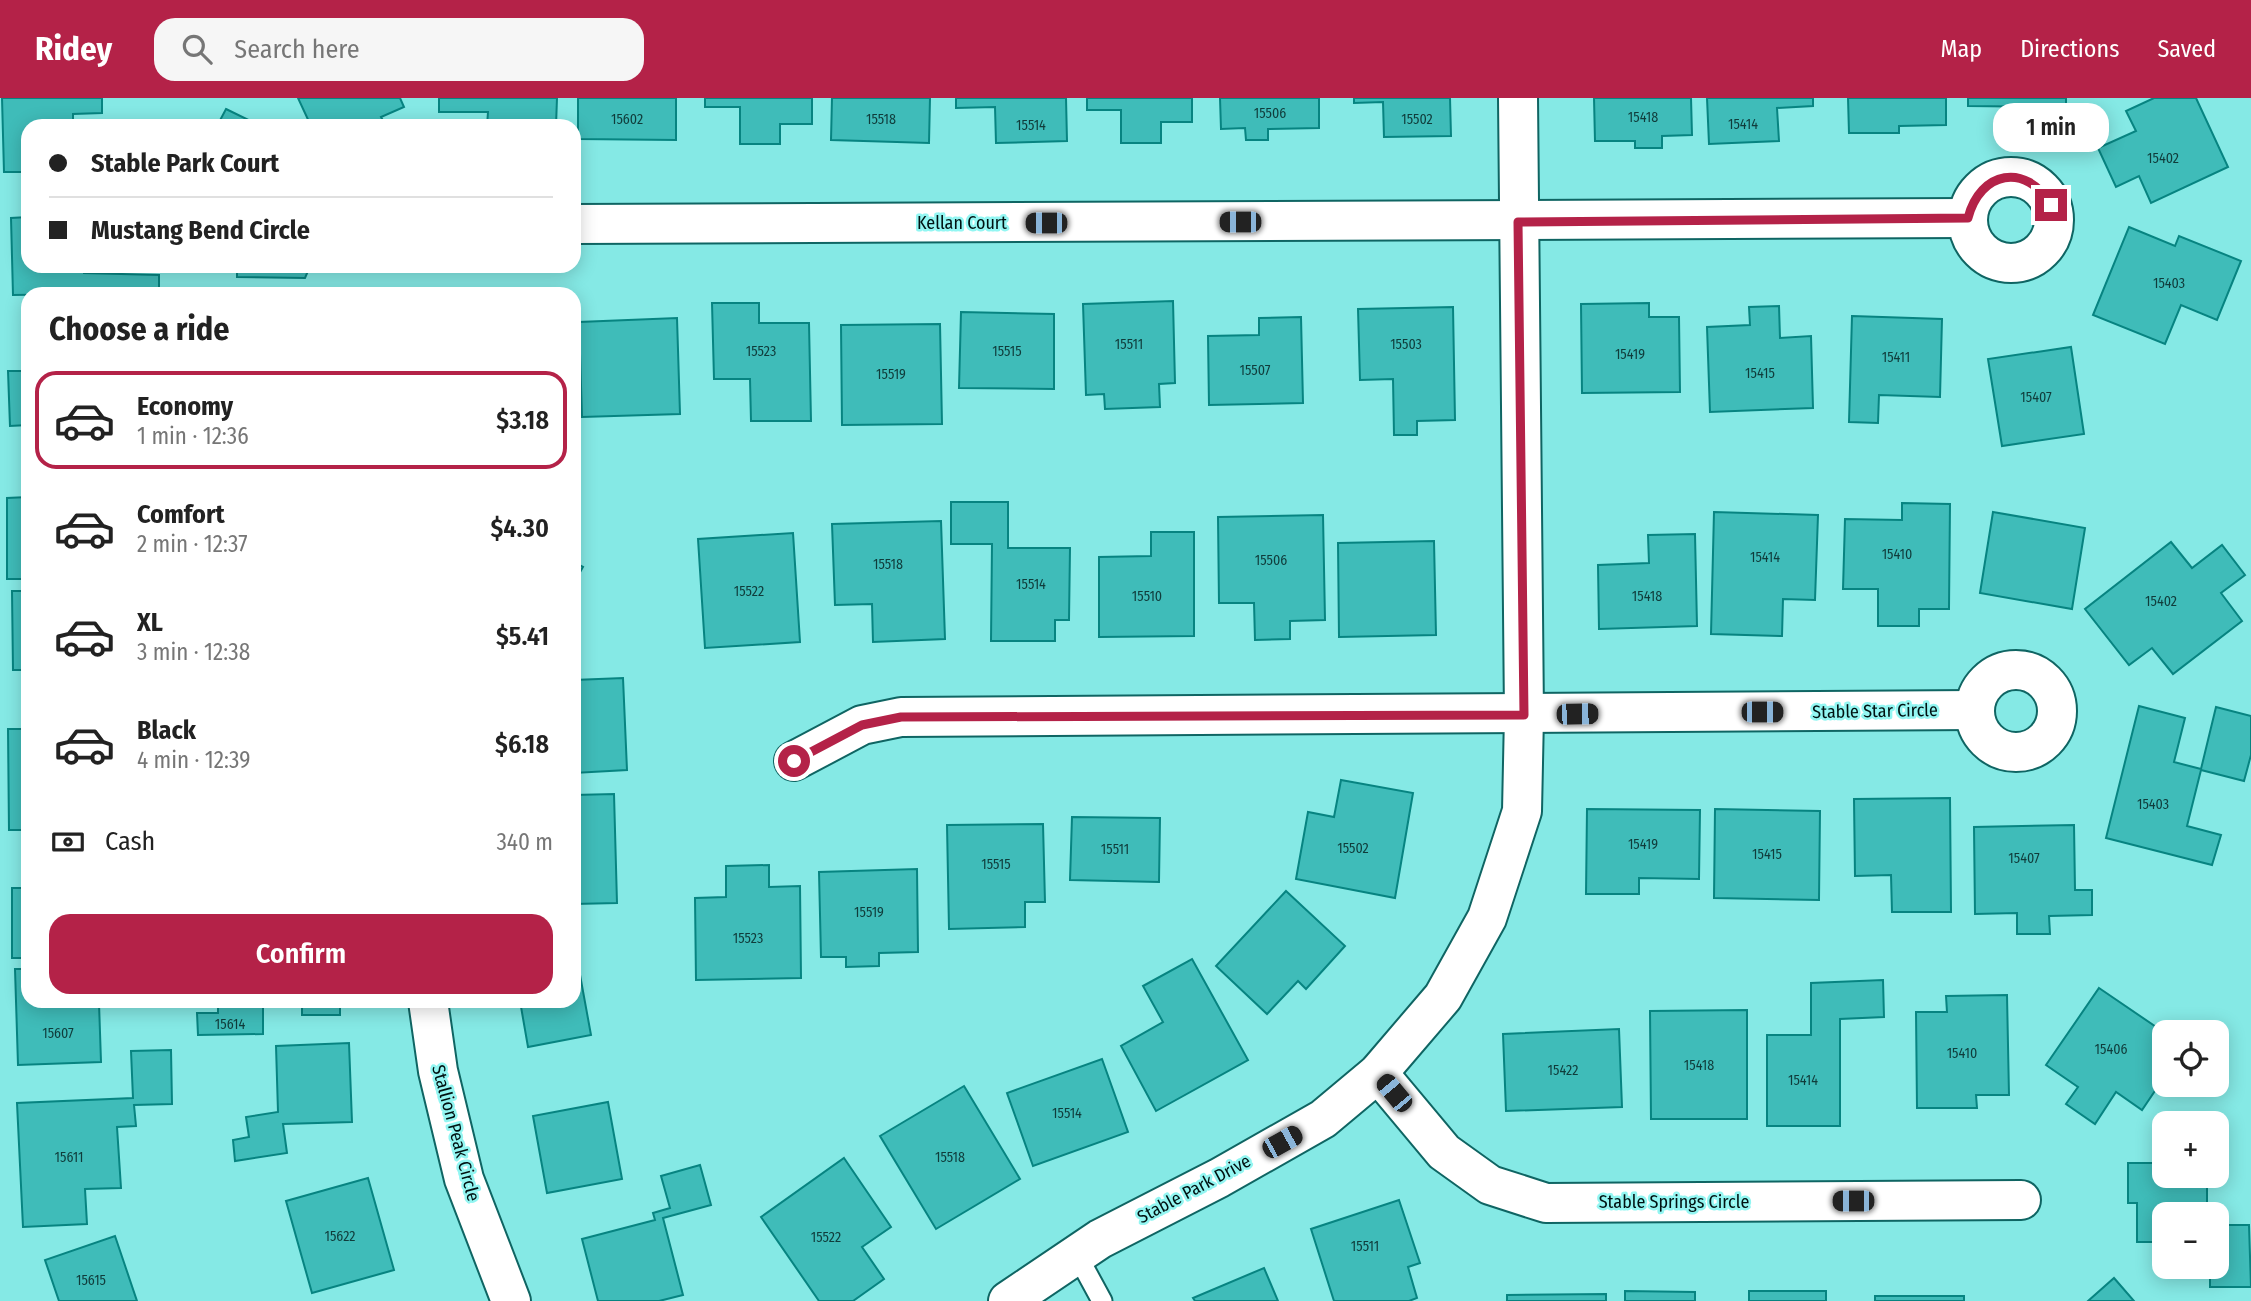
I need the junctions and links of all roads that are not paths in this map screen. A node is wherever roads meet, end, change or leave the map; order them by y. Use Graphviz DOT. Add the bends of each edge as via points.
graph roads {
  1 [pos="1518,98"];
  2 [pos="1968,218"];
  3 [pos="1518,222"];
  4 [pos="581,224"];
  5 [pos="1974,710"];
  6 [pos="1524,715"];
  7 [pos="794,761"];
  8 [pos="429,1008"];
  9 [pos="1378,1073"];
  10 [pos="2021,1200"];
  11 [pos="1077,1255"];
  12 [pos="511,1301"];
  13 [pos="1008,1301"];
  14 [pos="1102,1301"];
  1 -- 3 [label="street, Stable Park Drive"];
  2 -- 3 [label="street, Kellan Court"];
  3 -- 4 [label="street, Kellan Court"];
  3 -- 6 [label="street, Stable Park Drive"];
  5 -- 6 [label="street, Stable Star Circle"];
  6 -- 7 [label="street, Stable Star Circle" via="901,717 862,725"];
  6 -- 9 [label="street, Stable Park Drive" via="1522,811 1487,918 1443,997"];
  8 -- 12 [label="street, Stallion Peak Circle" via="438,1072 464,1179"];
  9 -- 10 [label="street, Stable Springs Circle" via="1444,1152 1490,1185 1546,1203"];
  9 -- 11 [label="street, Stable Park Drive" via="1323,1119"];
  11 -- 13 [label="street, Stable Park Drive"];
  11 -- 14 [label="lane"];
}
